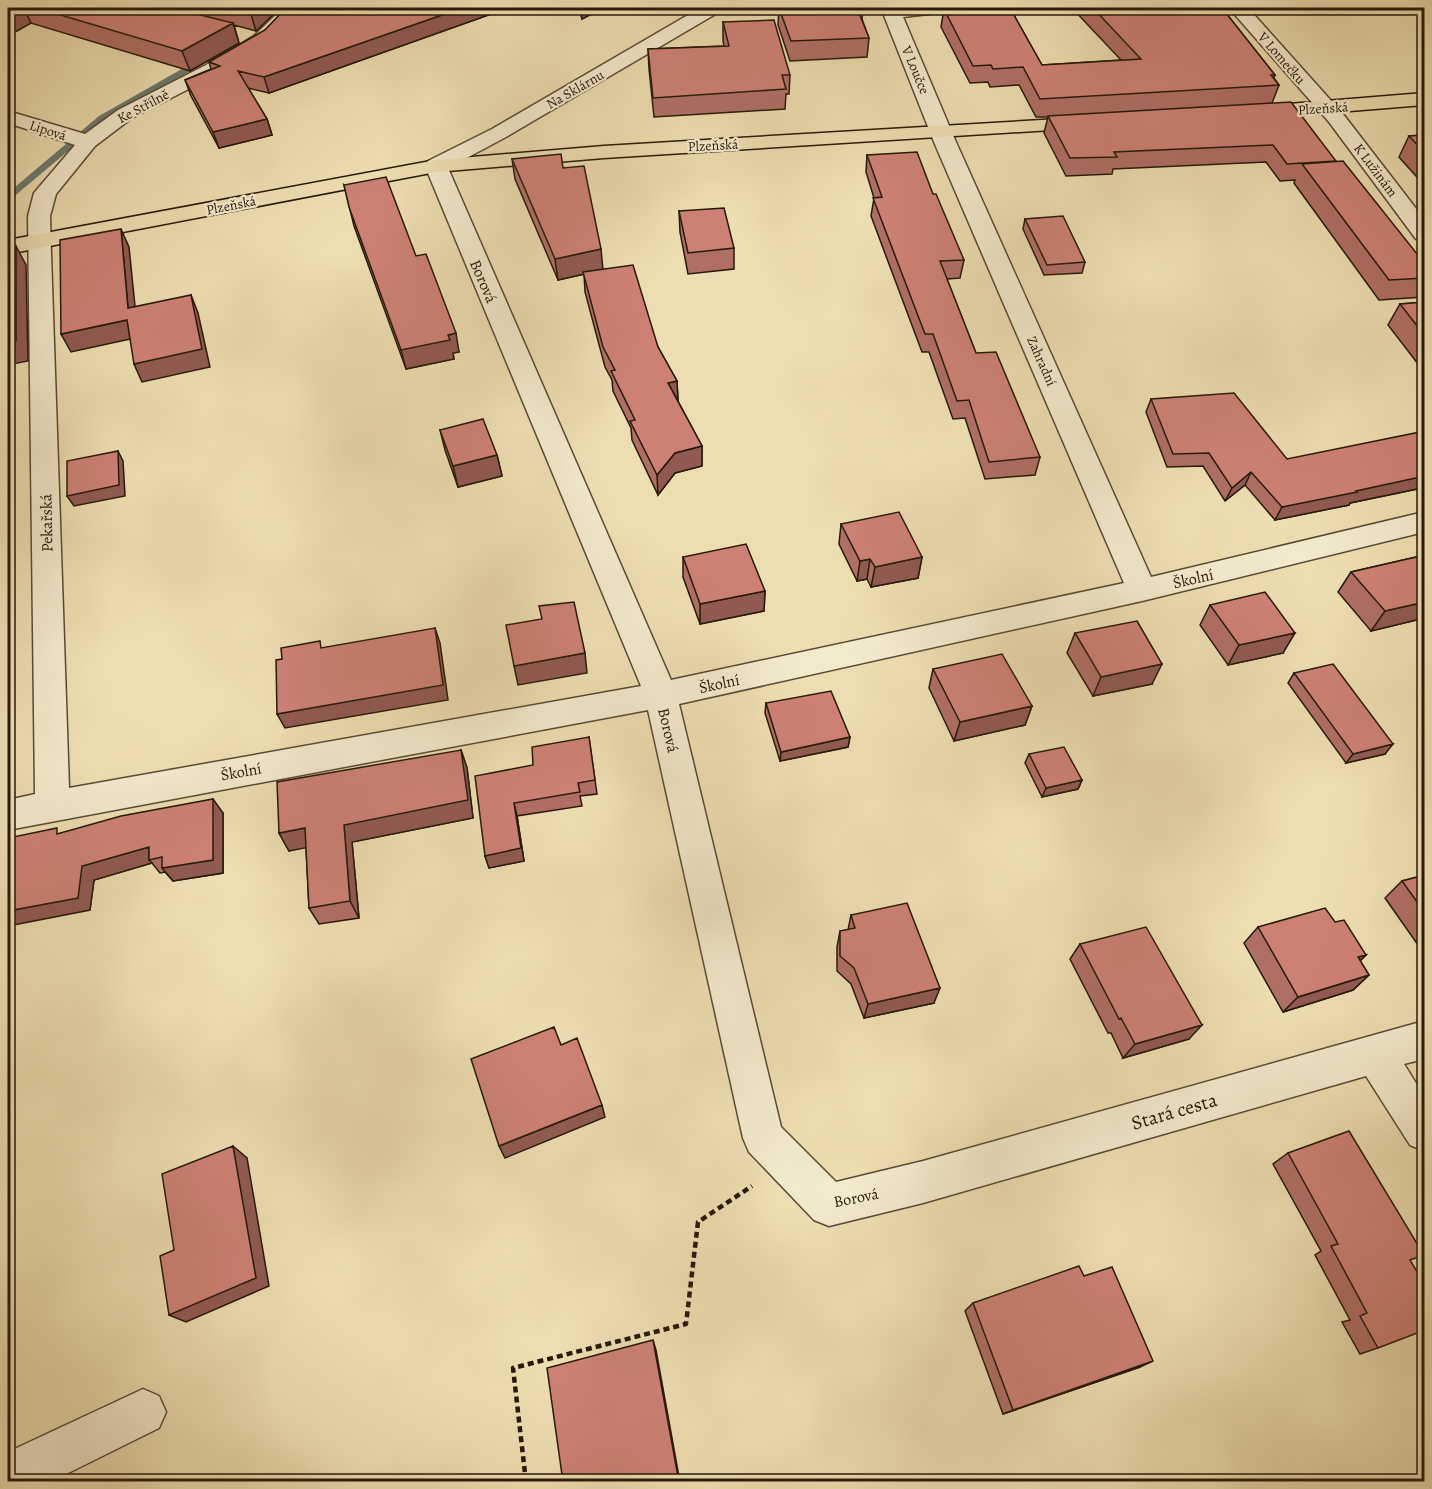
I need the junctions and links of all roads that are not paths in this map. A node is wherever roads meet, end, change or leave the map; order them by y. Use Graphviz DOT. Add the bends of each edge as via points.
graph roads {
  1 [pos="293,8"];
  2 [pos="712,8"];
  3 [pos="939,8"];
  4 [pos="1238,8"];
  5 [pos="891,10"];
  6 [pos="239,35"];
  7 [pos="261,40"];
  8 [pos="1425,99"];
  9 [pos="1326,108"];
  10 [pos="1233,114"];
  11 [pos="8,117"];
  12 [pos="1117,121"];
  13 [pos="942,132"];
  14 [pos="88,142"];
  15 [pos="436,166"];
  16 [pos="1425,234"];
  17 [pos="40,241"];
  18 [pos="8,247"];
  19 [pos="1425,522"];
  20 [pos="1142,590"];
  21 [pos="662,695"];
  22 [pos="52,805"];
  23 [pos="8,815"];
  24 [pos="1425,1040"];
  25 [pos="1375,1055"];
  26 [pos="1425,1131"];
  27 [pos="923,1182"];
  28 [pos="143,1412"];
  29 [pos="8,1477"];
  1 -- 7 [label="street, Ke Střílně"];
  2 -- 15 [label="street, Na Sklárnu"];
  3 -- 5 [label="street"];
  4 -- 9 [label="street, V Lomečku"];
  5 -- 13 [label="street, V Loučce"];
  6 -- 7 [label="street"];
  7 -- 14 [label="street, Ke Střílně" via="125,114"];
  8 -- 9 [label="main road, Plzeňská"];
  9 -- 10 [label="main road, Plzeňská"];
  9 -- 16 [label="street, K Lužinám"];
  11 -- 14 [label="street, Lipová"];
  12 -- 13 [label="main road, Plzeňská"];
  13 -- 15 [label="main road, Plzeňská"];
  13 -- 20 [label="street, Zahradní"];
  14 -- 17 [label="street, Ke Střílně" via="45,192 39,216"];
  15 -- 17 [label="main road, Plzeňská"];
  15 -- 21 [label="street, Borová"];
  17 -- 18 [label="main road, Plzeňská"];
  17 -- 22 [label="street, Pekařská"];
  19 -- 20 [label="street, Školní"];
  20 -- 21 [label="street, Školní"];
  21 -- 22 [label="street, Školní"];
  21 -- 27 [label="street, Borová" via="763,1138 829,1205"];
  22 -- 23 [label="street, Školní"];
  24 -- 25 [label="street, Stará cesta"];
  25 -- 26 [label="street"];
  25 -- 27 [label="street, Stará cesta"];
  28 -- 29 [label="street"];
}
